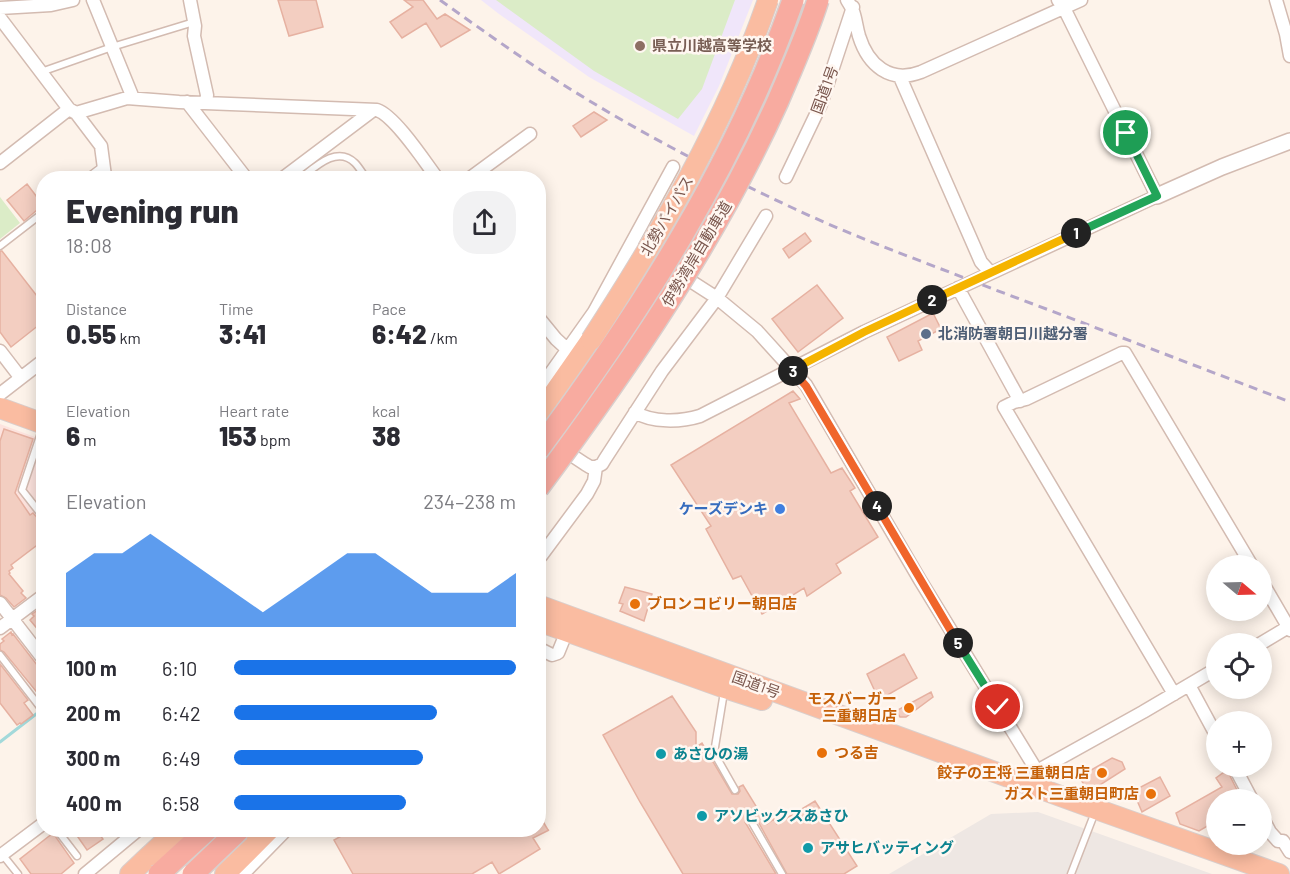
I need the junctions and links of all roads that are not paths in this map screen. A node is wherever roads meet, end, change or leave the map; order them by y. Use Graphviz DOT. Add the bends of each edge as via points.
graph roads {
  1 [pos="73,0"];
  2 [pos="93,0"];
  3 [pos="190,0"];
  4 [pos="768,0"];
  5 [pos="793,0"];
  6 [pos="818,0"];
  7 [pos="1081,0"];
  8 [pos="1276,0"];
  9 [pos="852,3"];
  10 [pos="1061,4"];
  11 [pos="0,8"];
  12 [pos="0,18"];
  13 [pos="194,22"];
  14 [pos="112,47"];
  15 [pos="1290,56"];
  16 [pos="41,72"];
  17 [pos="900,77"];
  18 [pos="133,98"];
  19 [pos="187,102"];
  20 [pos="206,103"];
  21 [pos="73,111"];
  22 [pos="372,111"];
  23 [pos="530,134"];
  24 [pos="1290,141"];
  25 [pos="0,163"];
  26 [pos="673,167"];
  27 [pos="104,171"];
  28 [pos="241,171"];
  29 [pos="293,171"];
  30 [pos="310,171"];
  31 [pos="361,171"];
  32 [pos="432,171"];
  33 [pos="480,171"];
  34 [pos="786,177"];
  35 [pos="1157,196"];
  36 [pos="766,216"];
  37 [pos="36,218"];
  38 [pos="0,246"];
  39 [pos="631,246"];
  40 [pos="990,272"];
  41 [pos="958,288"];
  42 [pos="717,298"];
  43 [pos="546,327"];
  44 [pos="568,350"];
  45 [pos="0,351"];
  46 [pos="36,366"];
  47 [pos="792,370"];
  48 [pos="20,377"];
  49 [pos="546,380"];
  50 [pos="0,394"];
  51 [pos="1020,401"];
  52 [pos="546,405"];
  53 [pos="0,408"];
  54 [pos="635,412"];
  55 [pos="36,422"];
  56 [pos="546,438"];
  57 [pos="546,439"];
  58 [pos="36,448"];
  59 [pos="596,467"];
  60 [pos="546,477"];
  61 [pos="36,507"];
  62 [pos="546,549"];
  63 [pos="1245,555"];
  64 [pos="1272,599"];
  65 [pos="36,601"];
  66 [pos="0,603"];
  67 [pos="546,608"];
  68 [pos="12,619"];
  69 [pos="546,624"];
  70 [pos="0,628"];
  71 [pos="1289,628"];
  72 [pos="567,631"];
  73 [pos="1272,637"];
  74 [pos="36,650"];
  75 [pos="546,652"];
  76 [pos="0,655"];
  77 [pos="1206,675"];
  78 [pos="1189,685"];
  79 [pos="725,688"];
  80 [pos="1174,694"];
  81 [pos="36,702"];
  82 [pos="1206,716"];
  83 [pos="974,764"];
  84 [pos="1035,778"];
  85 [pos="735,790"];
  86 [pos="1096,809"];
  87 [pos="750,819"];
  88 [pos="36,829"];
  89 [pos="1272,834"];
  90 [pos="62,837"];
  91 [pos="130,837"];
  92 [pos="172,837"];
  93 [pos="176,837"];
  94 [pos="196,837"];
  95 [pos="232,837"];
  96 [pos="263,837"];
  97 [pos="277,837"];
  98 [pos="1290,852"];
  99 [pos="1,855"];
  100 [pos="77,856"];
  101 [pos="154,865"];
  102 [pos="232,873"];
  103 [pos="18,874"];
  104 [pos="86,874"];
  105 [pos="130,874"];
  106 [pos="194,874"];
  107 [pos="782,874"];
  108 [pos="1071,874"];
  109 [pos="1279,874"];
  1 -- 11 [label="street"];
  2 -- 14 [label="street"];
  3 -- 13 [label="street"];
  4 -- 52 [label="highway, 北勢バイパス, bridge" via="745,61 669,215"];
  5 -- 57 [label="highway, 伊勢湾岸自動車道, bridge" via="762,77 710,185 642,301"];
  6 -- 60 [label="highway, 伊勢湾岸自動車道, bridge" via="762,135 710,234 623,371"];
  7 -- 10 [label="street"];
  8 -- 15 [label="street"];
  9 -- 17 [label="street" via="863,48 879,67"];
  9 -- 34 [label="street, 国道1号" via="821,104"];
  10 -- 17 [label="street" via="921,72"];
  10 -- 35 [label="street"];
  12 -- 16 [label="street"];
  13 -- 14 [label="lane"];
  13 -- 20 [label="street"];
  14 -- 16 [label="lane"];
  14 -- 18 [label="street"];
  16 -- 21 [label="street"];
  17 -- 40 [label="street" via="981,262"];
  18 -- 19 [label="street"];
  18 -- 21 [label="street"];
  19 -- 20 [label="street"];
  19 -- 28 [label="street"];
  20 -- 22 [label="street"];
  21 -- 25 [label="street"];
  21 -- 27 [label="street" via="101,146"];
  22 -- 29 [label="street"];
  22 -- 32 [label="street" via="382,112 397,126"];
  23 -- 33 [label="street"];
  24 -- 35 [label="street"];
  26 -- 39 [label="street"];
  30 -- 31 [label="lane" via="325,159 339,157 349,159"];
  35 -- 40 [label="street"];
  36 -- 42 [label="street"];
  37 -- 38 [label="lane"];
  39 -- 42 [label="street"];
  39 -- 44 [label="street"];
  40 -- 41 [label="street"];
  41 -- 47 [label="street"];
  41 -- 51 [label="street"];
  42 -- 47 [label="street" via="757,331"];
  42 -- 54 [label="street"];
  43 -- 44 [label="street"];
  44 -- 49 [label="street"];
  45 -- 48 [label="street"];
  46 -- 48 [label="street"];
  47 -- 54 [label="street" via="691,419 667,421"];
  47 -- 84 [label="street" via="806,386"];
  48 -- 50 [label="street"];
  51 -- 63 [label="street" via="1125,353"];
  51 -- 80 [label="street" via="1004,407"];
  53 -- 55 [label="highway"];
  54 -- 59 [label="street" via="606,459"];
  56 -- 59 [label="street"];
  58 -- 61 [label="lane" via="22,489"];
  59 -- 62 [label="street" via="587,494"];
  64 -- 71 [label="street"];
  65 -- 68 [label="street"];
  66 -- 68 [label="street"];
  67 -- 83 [label="highway, 国道1号"];
  68 -- 70 [label="street"];
  68 -- 74 [label="street"];
  69 -- 72 [label="highway, 国道1号"];
  71 -- 73 [label="street"];
  72 -- 75 [label="street" via="558,653"];
  72 -- 79 [label="highway, 国道1号"];
  76 -- 81 [label="lane"];
  77 -- 78 [label="street"];
  78 -- 80 [label="street"];
  78 -- 82 [label="street"];
  79 -- 83 [label="highway, 国道1号"];
  79 -- 85 [label="lane" via="714,753"];
  80 -- 84 [label="street"];
  83 -- 84 [label="highway, 国道1号"];
  84 -- 86 [label="highway, 国道1号"];
  86 -- 108 [label="lane"];
  86 -- 109 [label="highway, 国道1号"];
  87 -- 107 [label="lane"];
  88 -- 99 [label="street"];
  89 -- 98 [label="street"];
  90 -- 100 [label="lane"];
  91 -- 104 [label="street"];
  92 -- 101 [label="highway, bridge"];
  93 -- 106 [label="street"];
  94 -- 101 [label="highway, bridge"];
  95 -- 106 [label="highway, bridge"];
  96 -- 102 [label="highway"];
  97 -- 102 [label="street"];
  99 -- 103 [label="lane"];
  101 -- 105 [label="highway"];
}
